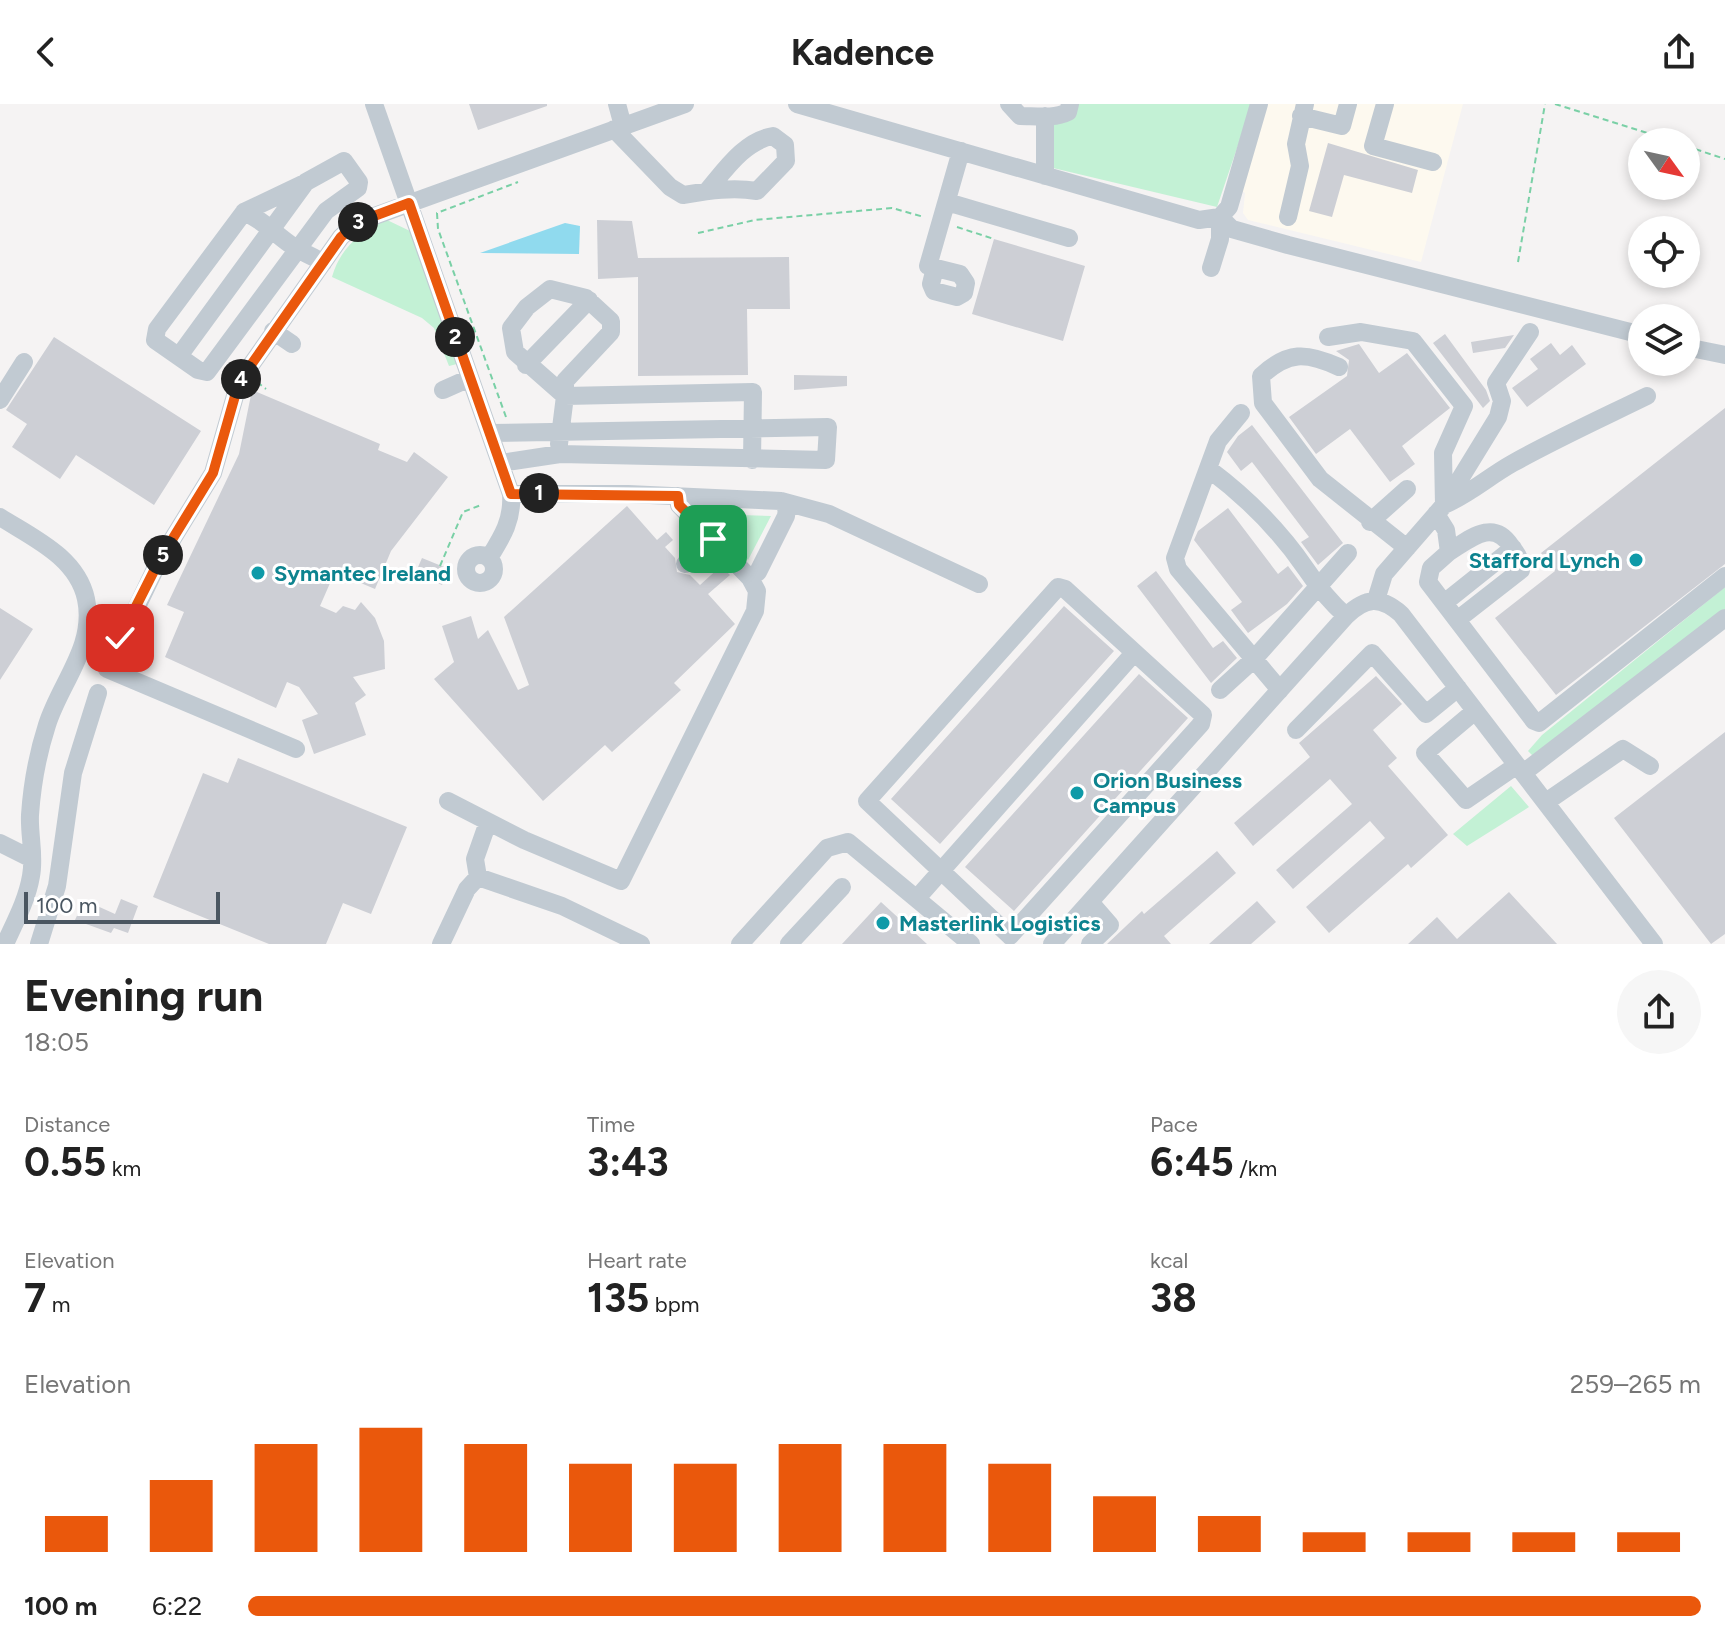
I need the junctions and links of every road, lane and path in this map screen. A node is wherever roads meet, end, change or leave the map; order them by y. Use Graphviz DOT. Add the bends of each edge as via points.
graph roads {
  1 [pos="374,104"];
  2 [pos="617,104"];
  3 [pos="685,104"];
  4 [pos="797,104"];
  5 [pos="1008,104"];
  6 [pos="1070,104"];
  7 [pos="1259,104"];
  8 [pos="1348,104"];
  9 [pos="1385,104"];
  10 [pos="1545,104"];
  11 [pos="1555,104"];
  12 [pos="831,109"];
  13 [pos="1303,110"];
  14 [pos="1045,116"];
  15 [pos="619,128"];
  16 [pos="1631,128"];
  17 [pos="961,151"];
  18 [pos="1700,151"];
  19 [pos="1725,159"];
  20 [pos="1433,162"];
  21 [pos="1045,176"];
  22 [pos="527,179"];
  23 [pos="306,182"];
  24 [pos="707,191"];
  25 [pos="947,202"];
  26 [pos="409,203"];
  27 [pos="244,212"];
  28 [pos="1220,217"];
  29 [pos="1288,217"];
  30 [pos="940,222"];
  31 [pos="271,230"];
  32 [pos="698,233"];
  33 [pos="1069,238"];
  34 [pos="994,239"];
  35 [pos="298,250"];
  36 [pos="1518,262"];
  37 [pos="320,267"];
  38 [pos="935,268"];
  39 [pos="1211,268"];
  40 [pos="589,300"];
  41 [pos="273,331"];
  42 [pos="1628,331"];
  43 [pos="1530,332"];
  44 [pos="1328,337"];
  45 [pos="292,344"];
  46 [pos="1700,350"];
  47 [pos="1725,355"];
  48 [pos="179,356"];
  49 [pos="24,362"];
  50 [pos="526,365"];
  51 [pos="1339,367"];
  52 [pos="470,378"];
  53 [pos="443,390"];
  54 [pos="565,396"];
  55 [pos="1647,396"];
  56 [pos="0,400"];
  57 [pos="1241,413"];
  58 [pos="752,427"];
  59 [pos="490,433"];
  60 [pos="511,433"];
  61 [pos="558,434"];
  62 [pos="560,454"];
  63 [pos="752,460"];
  64 [pos="501,463"];
  65 [pos="1210,470"];
  66 [pos="1407,489"];
  67 [pos="511,494"];
  68 [pos="678,496"];
  69 [pos="781,501"];
  70 [pos="481,505"];
  71 [pos="1440,509"];
  72 [pos="0,517"];
  73 [pos="1370,522"];
  74 [pos="713,539"];
  75 [pos="1407,548"];
  76 [pos="1513,548"];
  77 [pos="1449,552"];
  78 [pos="1348,553"];
  79 [pos="489,558"];
  80 [pos="685,564"];
  81 [pos="440,566"];
  82 [pos="1725,576"];
  83 [pos="750,578"];
  84 [pos="979,584"];
  85 [pos="1315,586"];
  86 [pos="1376,600"];
  87 [pos="1444,603"];
  88 [pos="1346,616"];
  89 [pos="1725,618"];
  90 [pos="1457,620"];
  91 [pos="1134,653"];
  92 [pos="1253,660"];
  93 [pos="1458,688"];
  94 [pos="1220,690"];
  95 [pos="1280,690"];
  96 [pos="98,693"];
  97 [pos="1475,711"];
  98 [pos="1296,730"];
  99 [pos="296,749"];
  100 [pos="1650,766"];
  101 [pos="1520,769"];
  102 [pos="448,801"];
  103 [pos="1546,802"];
  104 [pos="488,822"];
  105 [pos="0,843"];
  106 [pos="32,859"];
  107 [pos="939,872"];
  108 [pos="478,877"];
  109 [pos="842,887"];
  110 [pos="918,897"];
  111 [pos="1090,902"];
  112 [pos="5,944"];
  113 [pos="39,944"];
  114 [pos="441,944"];
  115 [pos="641,944"];
  116 [pos="740,944"];
  117 [pos="789,944"];
  118 [pos="971,944"];
  119 [pos="1052,944"];
  120 [pos="1090,944"];
  121 [pos="1654,944"];
  1 -- 26 [label="street"];
  2 -- 15 [label="street"];
  3 -- 15 [label="street"];
  4 -- 12 [label="street"];
  5 -- 14 [label="street" via="1020,116"];
  6 -- 14 [label="street" via="1068,112"];
  7 -- 28 [label="street" via="1229,207"];
  8 -- 13 [label="street" via="1342,126"];
  9 -- 20 [label="street" via="1373,146"];
  10 -- 36 [label="path"];
  11 -- 16 [label="path"];
  12 -- 17 [label="street"];
  13 -- 29 [label="street" via="1296,144 1300,166"];
  14 -- 21 [label="street"];
  15 -- 24 [label="street" via="670,187 683,195"];
  15 -- 26 [label="street"];
  17 -- 21 [label="street"];
  17 -- 25 [label="street"];
  18 -- 19 [label="path"];
  21 -- 28 [label="street" via="1199,220"];
  22 -- 60 [label="path" via="437,213 438,229"];
  23 -- 27 [label="street"];
  23 -- 31 [label="street"];
  23 -- 35 [label="street" via="344,161 359,185 328,208"];
  25 -- 30 [label="street"];
  25 -- 33 [label="street"];
  26 -- 37 [label="street" via="358,222"];
  26 -- 52 [label="street"];
  27 -- 31 [label="street"];
  27 -- 48 [label="street" via="157,329 155,340"];
  28 -- 39 [label="street"];
  28 -- 42 [label="street" via="1232,229 1288,245"];
  30 -- 32 [label="path" via="892,208 755,220"];
  30 -- 34 [label="path"];
  30 -- 38 [label="street" via="928,266"];
  31 -- 35 [label="street"];
  31 -- 48 [label="street"];
  35 -- 37 [label="street" via="301,259"];
  35 -- 48 [label="street" via="207,372"];
  37 -- 41 [label="street"];
  40 -- 50 [label="street"];
  40 -- 50 [label="street" via="550,289 527,307 511,328 515,352"];
  40 -- 54 [label="street" via="611,321 611,332 565,381"];
  41 -- 45 [label="street"];
  41 -- 99 [label="street" via="239,382 203,494 159,561 107,669"];
  43 -- 71 [label="street" via="1496,383 1502,401 1498,417"];
  44 -- 71 [label="street" via="1361,332 1413,341 1464,406 1443,453"];
  46 -- 47 [label="street"];
  49 -- 56 [label="street"];
  50 -- 54 [label="street"];
  51 -- 73 [label="street" via="1314,355 1279,359 1261,376 1263,403 1320,479"];
  52 -- 53 [label="street"];
  52 -- 59 [label="street"];
  54 -- 58 [label="street" via="753,392"];
  54 -- 61 [label="street"];
  55 -- 71 [label="street" via="1521,459"];
  57 -- 65 [label="street" via="1218,441"];
  58 -- 61 [label="street"];
  58 -- 63 [label="street"];
  58 -- 63 [label="street" via="828,427 826,460"];
  59 -- 60 [label="street"];
  59 -- 64 [label="street"];
  60 -- 61 [label="street"];
  61 -- 62 [label="street"];
  62 -- 63 [label="street"];
  62 -- 64 [label="street"];
  64 -- 67 [label="street"];
  65 -- 85 [label="street" via="1243,495 1306,568"];
  65 -- 92 [label="street" via="1175,558 1178,569"];
  66 -- 73 [label="street"];
  67 -- 68 [label="street"];
  67 -- 79 [label="street" via="506,530"];
  68 -- 69 [label="street"];
  68 -- 74 [label="street" via="679,505"];
  69 -- 83 [label="street" via="786,516"];
  69 -- 84 [label="street" via="829,514"];
  70 -- 81 [label="path" via="463,512"];
  71 -- 75 [label="street"];
  71 -- 77 [label="street"];
  72 -- 106 [label="street" via="65,561 86,598 84,643 48,721 37,762 30,817"];
  73 -- 75 [label="street"];
  74 -- 80 [label="street"];
  74 -- 83 [label="street"];
  75 -- 86 [label="street" via="1384,574"];
  76 -- 77 [label="street" via="1495,531 1482,532"];
  76 -- 87 [label="street"];
  76 -- 90 [label="street" via="1521,570"];
  77 -- 87 [label="street" via="1431,568 1428,582"];
  78 -- 85 [label="street"];
  82 -- 90 [label="street" via="1539,723"];
  83 -- 104 [label="street" via="757,591 745,638 621,881"];
  85 -- 88 [label="street"];
  85 -- 92 [label="street"];
  86 -- 88 [label="street" via="1361,602"];
  86 -- 93 [label="street" via="1401,614"];
  87 -- 90 [label="street"];
  88 -- 95 [label="street"];
  89 -- 101 [label="street"];
  91 -- 107 [label="street"];
  91 -- 107 [label="street" via="1196,707 1203,715 1201,724 1010,936"];
  91 -- 107 [label="street" via="1058,587 910,751 867,801"];
  92 -- 94 [label="street"];
  92 -- 95 [label="street"];
  93 -- 97 [label="street"];
  93 -- 98 [label="street" via="1426,714 1372,653"];
  95 -- 111 [label="street"];
  96 -- 113 [label="street" via="73,773 57,886"];
  97 -- 101 [label="street"];
  97 -- 101 [label="street" via="1425,753 1466,800"];
  100 -- 103 [label="street" via="1623,749"];
  101 -- 103 [label="street"];
  102 -- 104 [label="street"];
  103 -- 121 [label="street"];
  104 -- 108 [label="street" via="475,859"];
  105 -- 106 [label="street"];
  106 -- 112 [label="street" via="21,911"];
  107 -- 110 [label="street"];
  108 -- 114 [label="street"];
  108 -- 115 [label="street" via="562,906"];
  109 -- 117 [label="street"];
  110 -- 116 [label="street" via="861,850 848,842 837,844 827,848"];
  110 -- 118 [label="street"];
  111 -- 119 [label="street"];
  111 -- 120 [label="street" via="1110,925"];
}
